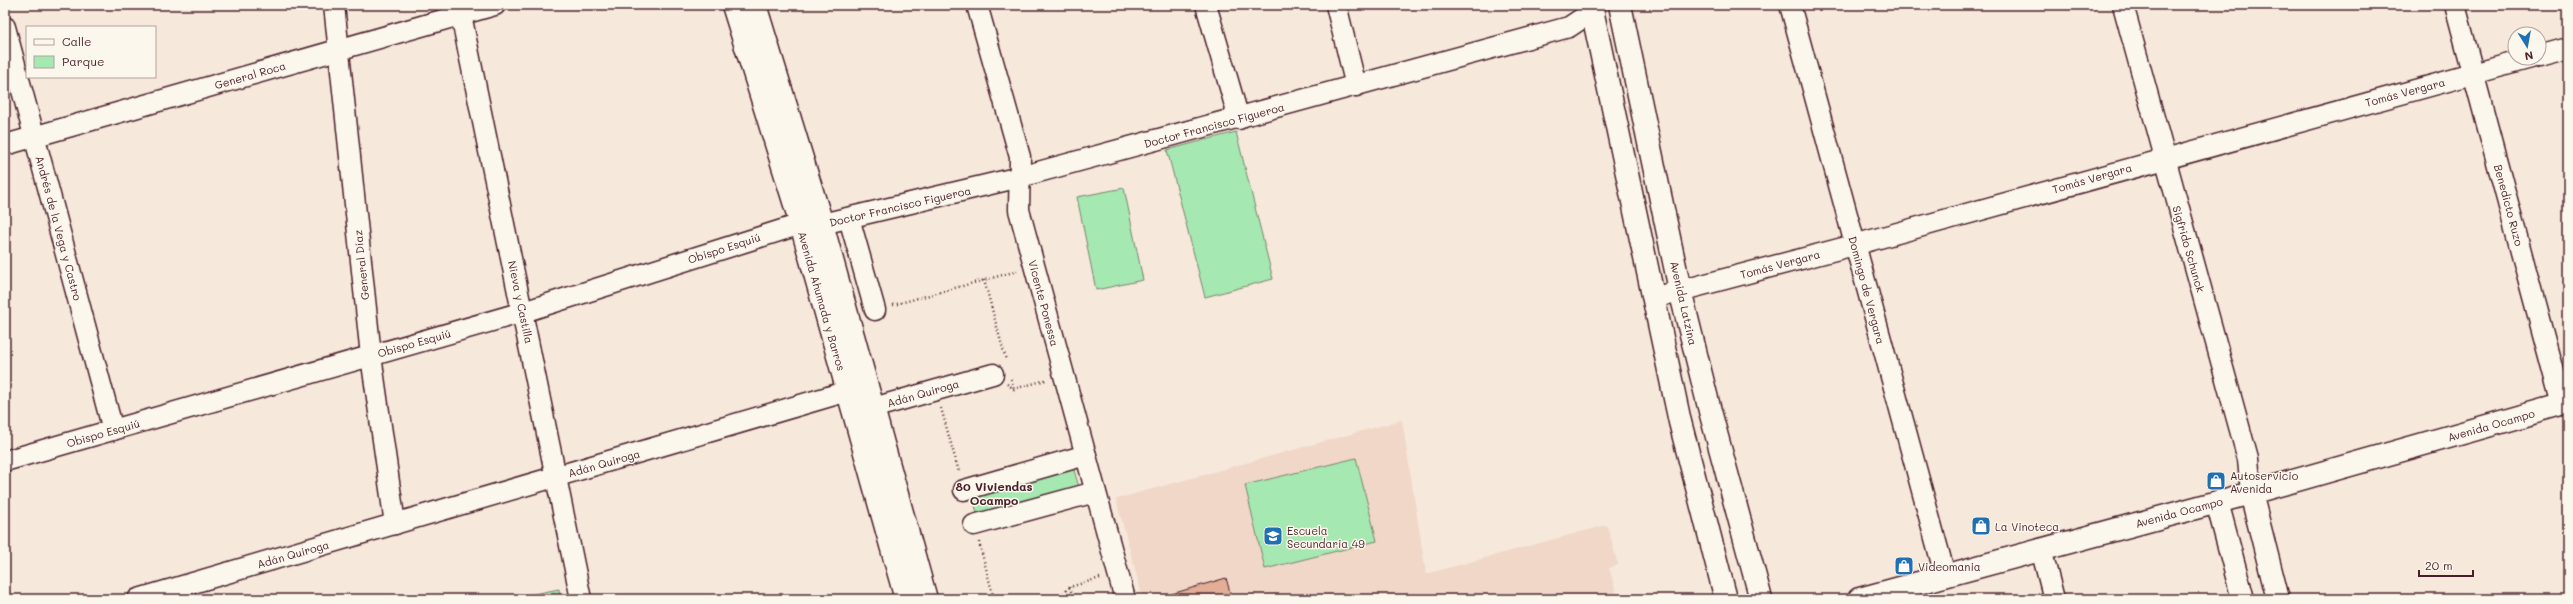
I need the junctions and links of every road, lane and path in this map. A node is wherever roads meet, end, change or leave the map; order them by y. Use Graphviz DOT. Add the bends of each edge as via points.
graph roads {
  1 [pos="334,5"];
  2 [pos="495,5"];
  3 [pos="733,5"];
  4 [pos="755,5"];
  5 [pos="976,5"];
  6 [pos="1206,5"];
  7 [pos="1336,5"];
  8 [pos="1620,5"];
  9 [pos="1790,5"];
  10 [pos="2123,5"];
  11 [pos="2455,5"];
  12 [pos="1593,7"];
  13 [pos="460,10"];
  14 [pos="5,27"];
  15 [pos="2568,48"];
  16 [pos="339,50"];
  17 [pos="2547,54"];
  18 [pos="2507,64"];
  19 [pos="2474,73"];
  20 [pos="1356,86"];
  21 [pos="1239,119"];
  22 [pos="34,136"];
  23 [pos="5,145"];
  24 [pos="2164,158"];
  25 [pos="1020,177"];
  26 [pos="849,218"];
  27 [pos="812,224"];
  28 [pos="1854,245"];
  29 [pos="1034,266"];
  30 [pos="984,280"];
  31 [pos="1680,290"];
  32 [pos="1654,298"];
  33 [pos="875,310"];
  34 [pos="524,312"];
  35 [pos="371,356"];
  36 [pos="1004,372"];
  37 [pos="1064,376"];
  38 [pos="1014,389"];
  39 [pos="848,392"];
  40 [pos="2565,404"];
  41 [pos="873,408"];
  42 [pos="113,430"];
  43 [pos="1086,455"];
  44 [pos="5,461"];
  45 [pos="556,476"];
  46 [pos="964,490"];
  47 [pos="1095,492"];
  48 [pos="2251,493"];
  49 [pos="2216,502"];
  50 [pos="395,524"];
  51 [pos="974,525"];
  52 [pos="2041,549"];
  53 [pos="1118,572"];
  54 [pos="1945,575"];
  55 [pos="1070,587"];
  56 [pos="138,599"];
  57 [pos="581,599"];
  58 [pos="906,599"];
  59 [pos="926,599"];
  60 [pos="1057,599"];
  61 [pos="1074,599"];
  62 [pos="1126,599"];
  63 [pos="1726,599"];
  64 [pos="1761,599"];
  65 [pos="1859,599"];
  66 [pos="2054,599"];
  67 [pos="2243,599"];
  68 [pos="2278,599"];
  1 -- 16 [label="street, General Díaz"];
  2 -- 13 [label="street, General Roca"];
  3 -- 27 [label="main road, Avenida Ahumada y Barros"];
  4 -- 27 [label="main road, Avenida Ahumada y Barros"];
  5 -- 25 [label="street, Vicente Ponessa" via="1020,157"];
  6 -- 21 [label="street"];
  7 -- 20 [label="street"];
  8 -- 31 [label="main road, Avenida Latzina"];
  9 -- 28 [label="street, Domingo de Vergara"];
  10 -- 24 [label="street, Sigfrido Schunck"];
  11 -- 19 [label="street, Benedicto Ruzo"];
  12 -- 20 [label="street, Doctor Francisco Figueroa" via="1569,27"];
  12 -- 32 [label="main road"];
  13 -- 16 [label="street, General Roca"];
  13 -- 34 [label="street, Nieva y Castilla"];
  14 -- 22 [label="street, Andrés de la Vega y Castro"];
  15 -- 17 [label="street"];
  16 -- 22 [label="street, General Roca"];
  16 -- 35 [label="street, General Díaz"];
  18 -- 19 [label="street, Tomás Vergara"];
  19 -- 24 [label="street, Tomás Vergara"];
  19 -- 40 [label="street, Benedicto Ruzo"];
  20 -- 21 [label="street, Doctor Francisco Figueroa"];
  21 -- 25 [label="street, Doctor Francisco Figueroa"];
  22 -- 23 [label="street, General Roca"];
  22 -- 42 [label="street, Andrés de la Vega y Castro"];
  24 -- 28 [label="street, Tomás Vergara"];
  24 -- 48 [label="street, Sigfrido Schunck" via="2248,459"];
  25 -- 26 [label="street, Doctor Francisco Figueroa"];
  25 -- 29 [label="street, Vicente Ponessa" via="1019,210"];
  26 -- 27 [label="street, Doctor Francisco Figueroa"];
  26 -- 33 [label="street"];
  27 -- 34 [label="street, Obispo Esquiú"];
  27 -- 39 [label="main road, Avenida Ahumada y Barros"];
  27 -- 41 [label="main road, Avenida Ahumada y Barros"];
  28 -- 31 [label="street, Tomás Vergara"];
  28 -- 54 [label="street, Domingo de Vergara"];
  29 -- 30 [label="path"];
  29 -- 37 [label="street, Vicente Ponessa"];
  30 -- 33 [label="path"];
  30 -- 36 [label="path"];
  31 -- 32 [label="street, Tomás Vergara"];
  31 -- 64 [label="main road, Avenida Latzina"];
  32 -- 63 [label="main road" via="1680,422"];
  34 -- 35 [label="street, Obispo Esquiú"];
  34 -- 45 [label="street, Nieva y Castilla"];
  35 -- 42 [label="street, Obispo Esquiú"];
  35 -- 50 [label="street, General Díaz"];
  36 -- 38 [label="path"];
  36 -- 38 [label="path"];
  36 -- 41 [label="street, Adán Quiroga"];
  37 -- 38 [label="path"];
  37 -- 43 [label="street, Vicente Ponessa"];
  39 -- 41 [label="street, Adán Quiroga"];
  39 -- 45 [label="street, Adán Quiroga"];
  39 -- 58 [label="main road, Avenida Ahumada y Barros"];
  40 -- 48 [label="main road, Avenida Ocampo"];
  41 -- 59 [label="main road, Avenida Ahumada y Barros"];
  42 -- 44 [label="street, Obispo Esquiú"];
  43 -- 46 [label="street"];
  43 -- 47 [label="street, Vicente Ponessa"];
  45 -- 50 [label="street, Adán Quiroga"];
  45 -- 57 [label="street, Nieva y Castilla"];
  47 -- 51 [label="street"];
  47 -- 53 [label="street, Vicente Ponessa"];
  48 -- 49 [label="main road, Avenida Ocampo"];
  48 -- 68 [label="main road"];
  49 -- 52 [label="main road, Avenida Ocampo"];
  49 -- 67 [label="main road"];
  50 -- 56 [label="street, Adán Quiroga"];
  52 -- 54 [label="main road, Avenida Ocampo"];
  52 -- 66 [label="street"];
  53 -- 55 [label="path"];
  53 -- 62 [label="street, Vicente Ponessa"];
  54 -- 65 [label="main road, Avenida Ocampo"];
  55 -- 60 [label="path"];
  55 -- 61 [label="path"];
}
